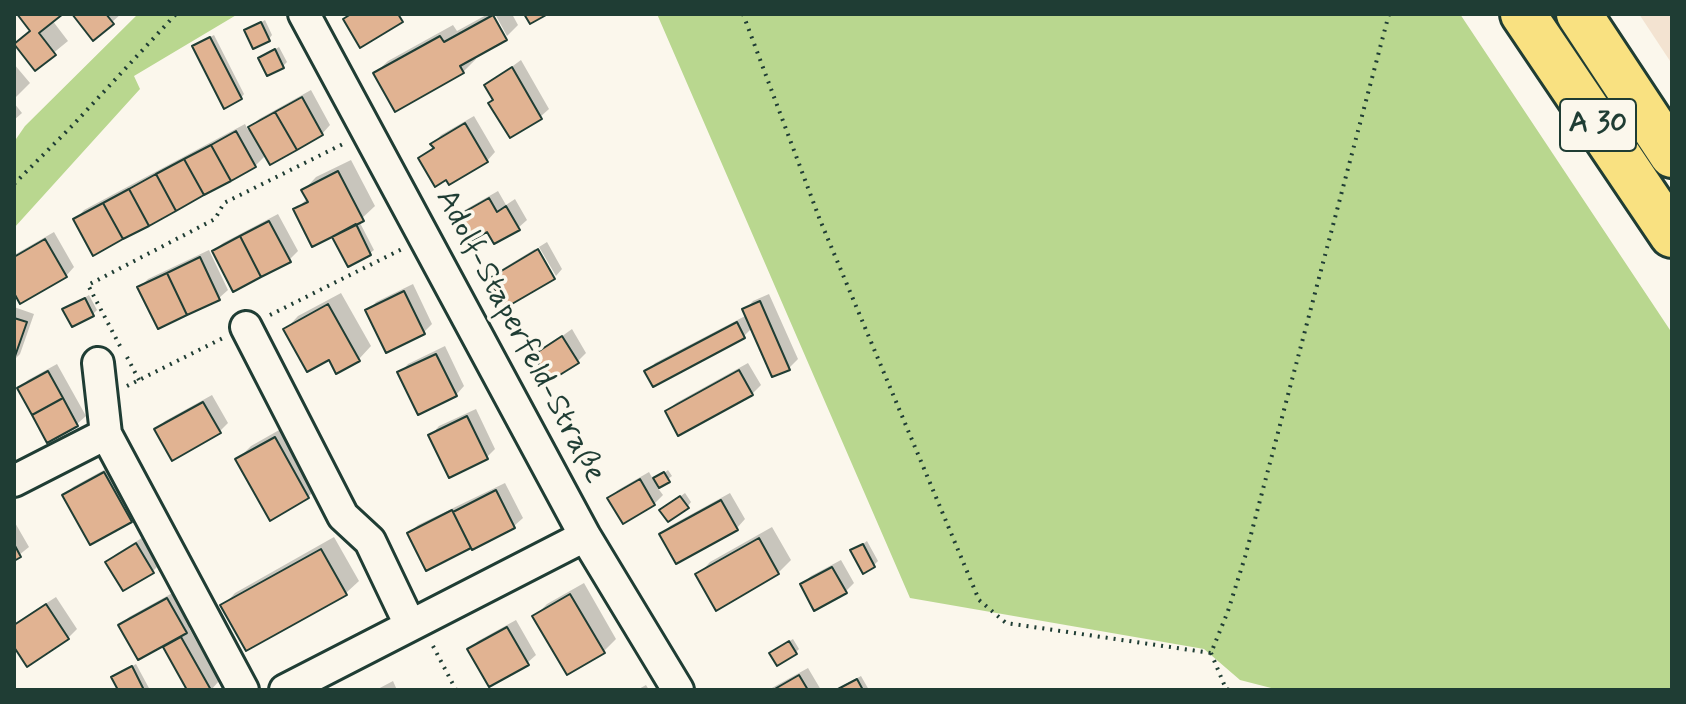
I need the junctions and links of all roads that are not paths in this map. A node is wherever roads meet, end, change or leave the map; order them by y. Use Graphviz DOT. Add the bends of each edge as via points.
graph roads {
  1 [pos="304,14"];
  2 [pos="1523,14"];
  3 [pos="1579,14"];
  4 [pos="1672,155"];
  5 [pos="1672,235"];
  6 [pos="246,327"];
  7 [pos="98,363"];
  8 [pos="106,434"];
  9 [pos="14,481"];
  10 [pos="585,536"];
  11 [pos="415,622"];
  12 [pos="243,690"];
  13 [pos="285,690"];
  14 [pos="678,690"];
  1 -- 10 [label="street, Adolf-Staperfeld-Straße"];
  2 -- 5 [label="highway, A 30"];
  3 -- 4 [label="highway, A 30"];
  6 -- 11 [label="street" via="343,516 370,541"];
  7 -- 8 [label="street"];
  8 -- 9 [label="street"];
  8 -- 12 [label="street"];
  10 -- 11 [label="street"];
  10 -- 14 [label="street, Adolf-Staperfeld-Straße"];
  11 -- 13 [label="street"];
}
